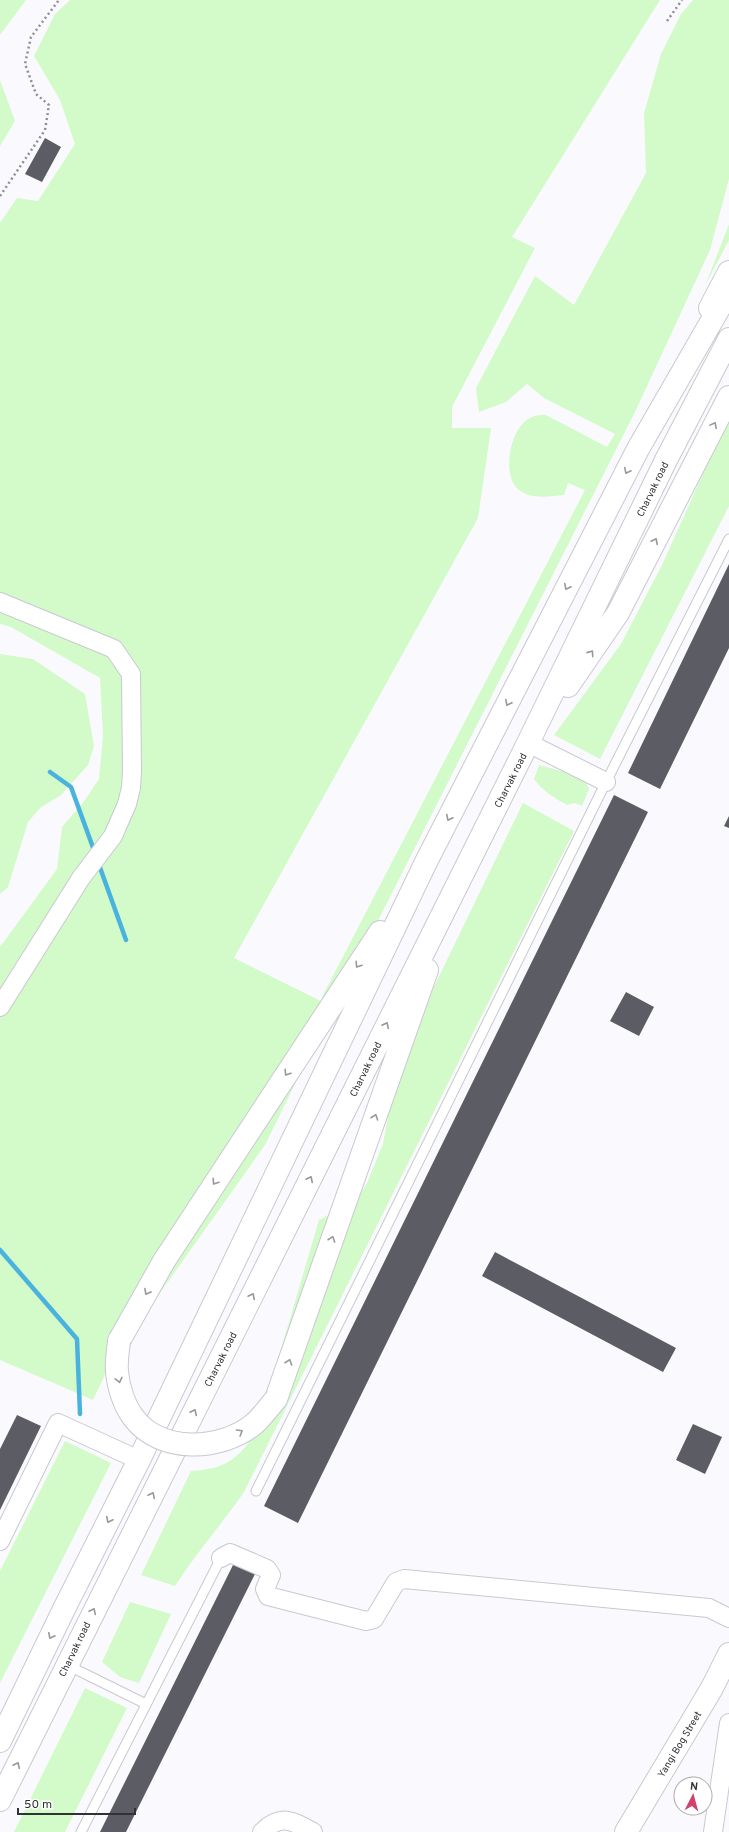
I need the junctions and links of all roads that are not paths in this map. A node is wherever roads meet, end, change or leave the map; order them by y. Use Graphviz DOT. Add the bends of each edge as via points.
graph roads {
  1 [pos="729,272"];
  2 [pos="729,291"];
  3 [pos="729,339"];
  4 [pos="729,397"];
  5 [pos="638,449"];
  6 [pos="729,539"];
  7 [pos="0,602"];
  8 [pos="528,743"];
  9 [pos="606,782"];
  10 [pos="426,862"];
  11 [pos="459,879"];
  12 [pos="0,1006"];
  13 [pos="139,1460"];
  14 [pos="256,1491"];
  15 [pos="0,1541"];
  16 [pos="221,1558"];
  17 [pos="729,1618"];
  18 [pos="729,1654"];
  19 [pos="67,1665"];
  20 [pos="146,1704"];
  21 [pos="729,1723"];
  22 [pos="0,1742"];
  23 [pos="0,1800"];
  24 [pos="81,1832"];
  25 [pos="262,1832"];
  26 [pos="312,1832"];
  27 [pos="626,1832"];
  28 [pos="712,1832"];
  1 -- 5 [label="main road"];
  2 -- 5 [label="main road"];
  3 -- 8 [label="main road, Charvak road" via="666,460"];
  8 -- 4 [label="main road, one-way" via="618,613"];
  5 -- 10 [label="main road, one-way"];
  6 -- 9 [label="lane"];
  7 -- 12 [label="street" via="114,649 131,674 131,788 123,815 113,836 81,878"];
  8 -- 9 [label="street"];
  8 -- 11 [label="main road, Charvak road"];
  9 -- 14 [label="lane"];
  10 -- 11 [label="main road, one-way, bridge" via="164,1261 119,1341 117,1371 122,1394 133,1417 147,1430 186,1445 233,1437 254,1424 276,1399"];
  10 -- 13 [label="main road"];
  19 -- 11 [label="main road, Charvak road, one-way"];
  13 -- 15 [label="street" via="58,1423"];
  13 -- 22 [label="main road, one-way"];
  16 -- 17 [label="street" via="230,1553 267,1569 271,1575 265,1589 268,1596 366,1621 374,1619 396,1582 404,1579 709,1608"];
  16 -- 20 [label="lane"];
  18 -- 27 [label="main road, Yangi Bog Street" via="712,1688"];
  19 -- 20 [label="lane"];
  23 -- 19 [label="main road, Charvak road, one-way"];
  20 -- 24 [label="lane"];
  21 -- 28 [label="street"];
  25 -- 26 [label="street" via="279,1821 292,1820"];
}
